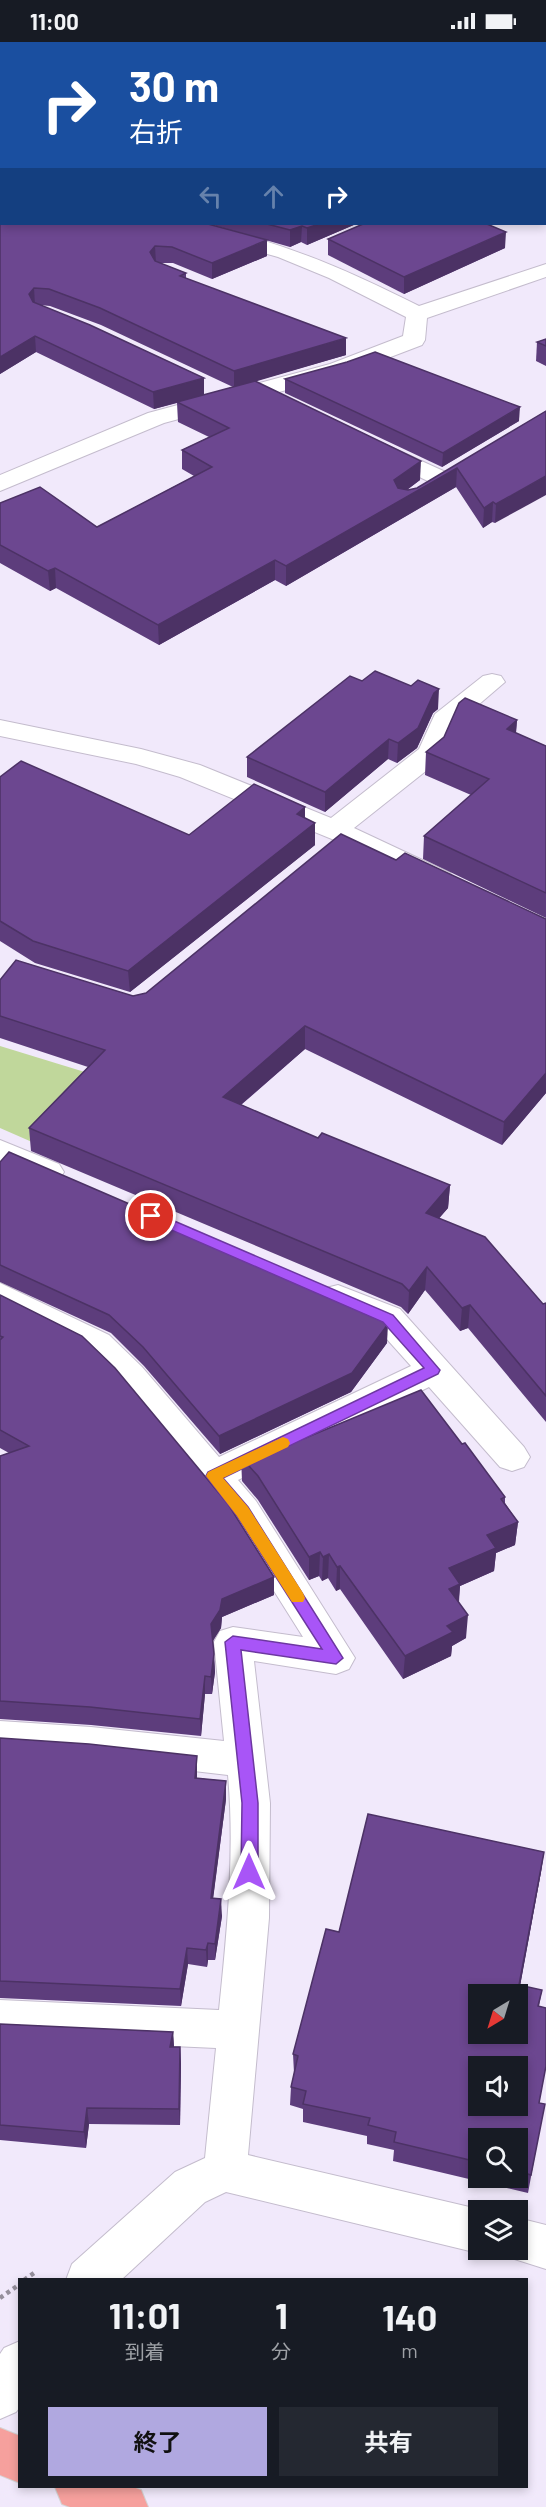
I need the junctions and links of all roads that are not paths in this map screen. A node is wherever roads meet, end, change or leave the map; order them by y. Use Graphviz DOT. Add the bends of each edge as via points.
graph roads {
  1 [pos="185,225"];
  2 [pos="327,245"];
  3 [pos="298,258"];
  4 [pos="546,270"];
  5 [pos="417,314"];
  6 [pos="341,342"];
  7 [pos="374,356"];
  8 [pos="201,383"];
  9 [pos="256,391"];
  10 [pos="231,398"];
  11 [pos="288,405"];
  12 [pos="360,440"];
  13 [pos="0,484"];
  14 [pos="416,495"];
  15 [pos="492,682"];
  16 [pos="0,728"];
  17 [pos="341,832"];
  18 [pos="320,858"];
  19 [pos="464,891"];
  20 [pos="0,1151"];
  21 [pos="75,1184"];
  22 [pos="312,1286"];
  23 [pos="0,1295"];
  24 [pos="433,1370"];
  25 [pos="512,1457"];
  26 [pos="213,1476"];
  27 [pos="0,1737"];
  28 [pos="246,1760"];
  29 [pos="0,2019"];
  30 [pos="238,2030"];
  31 [pos="225,2170"];
  32 [pos="468,2229"];
  33 [pos="528,2242"];
  34 [pos="546,2247"];
  35 [pos="90,2278"];
  36 [pos="18,2367"];
  37 [pos="0,2396"];
  38 [pos="0,2451"];
  39 [pos="18,2459"];
  40 [pos="81,2488"];
  41 [pos="124,2507"];
  1 -- 3 [label="street"];
  2 -- 3 [label="street"];
  3 -- 5 [label="street" via="337,273"];
  4 -- 5 [label="street"];
  5 -- 7 [label="street" via="414,340"];
  6 -- 7 [label="street"];
  7 -- 9 [label="street"];
  8 -- 10 [label="street"];
  9 -- 10 [label="street"];
  9 -- 11 [label="street"];
  10 -- 13 [label="street" via="156,418"];
  12 -- 14 [label="street" via="452,473"];
  15 -- 17 [label="street" via="444,720 431,753"];
  16 -- 17 [label="street" via="190,771"];
  17 -- 18 [label="street"];
  17 -- 19 [label="street"];
  20 -- 21 [label="street"];
  22 -- 24 [label="street" via="388,1318"];
  23 -- 26 [label="street" via="96,1344 130,1376"];
  24 -- 25 [label="street"];
  24 -- 26 [label="street"];
  26 -- 28 [label="street" via="243,1511 336,1658 233,1642"];
  27 -- 28 [label="street"];
  28 -- 30 [label="street" via="250,1803 249,1918"];
  29 -- 30 [label="street"];
  30 -- 31 [label="street"];
  31 -- 32 [label="street"];
  31 -- 35 [label="street" via="190,2187"];
  33 -- 34 [label="street"];
  36 -- 37 [label="street"];
  38 -- 39 [label="main road"];
  40 -- 41 [label="main road"];
}
